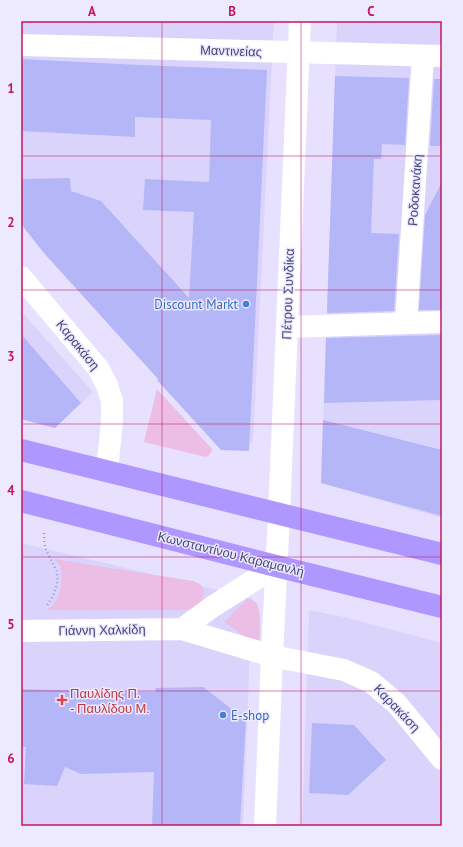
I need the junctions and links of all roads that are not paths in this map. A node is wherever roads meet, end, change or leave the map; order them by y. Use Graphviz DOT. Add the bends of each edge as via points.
graph roads {
  1 [pos="300,21"];
  2 [pos="21,45"];
  3 [pos="299,53"];
  4 [pos="432,56"];
  5 [pos="21,277"];
  6 [pos="442,322"];
  7 [pos="406,324"];
  8 [pos="287,327"];
  9 [pos="21,450"];
  10 [pos="107,471"];
  11 [pos="21,500"];
  12 [pos="279,514"];
  13 [pos="442,554"];
  14 [pos="276,566"];
  15 [pos="442,607"];
  16 [pos="182,629"];
  17 [pos="21,631"];
  18 [pos="272,656"];
  19 [pos="442,759"];
  20 [pos="265,826"];
  1 -- 3 [label="street, Πέτρου Συνδίκα"];
  2 -- 3 [label="street, Μαντινείας"];
  3 -- 4 [label="street, Μαντινείας"];
  3 -- 8 [label="street, Πέτρου Συνδίκα"];
  4 -- 7 [label="street, Ροδοκανάκη"];
  5 -- 10 [label="street, Καρακάση" via="98,368 107,385 112,401 112,422"];
  6 -- 7 [label="street"];
  7 -- 8 [label="street"];
  8 -- 12 [label="street, Πέτρου Συνδίκα"];
  9 -- 10 [label="main road"];
  10 -- 12 [label="main road"];
  11 -- 14 [label="main road, Κωνσταντίνου Καραμανλή"];
  12 -- 13 [label="main road"];
  12 -- 14 [label="street, Πέτρου Συνδίκα"];
  14 -- 15 [label="main road, Κωνσταντίνου Καραμανλή"];
  14 -- 16 [label="street"];
  14 -- 18 [label="street, Πέτρου Συνδίκα"];
  16 -- 17 [label="street, Γιάννη Χαλκίδη"];
  16 -- 18 [label="street, Γιάννη Χαλκίδη"];
  18 -- 19 [label="street, Καρακάση" via="344,670 371,682 396,704"];
  18 -- 20 [label="street, Πέτρου Συνδίκα"];
}
